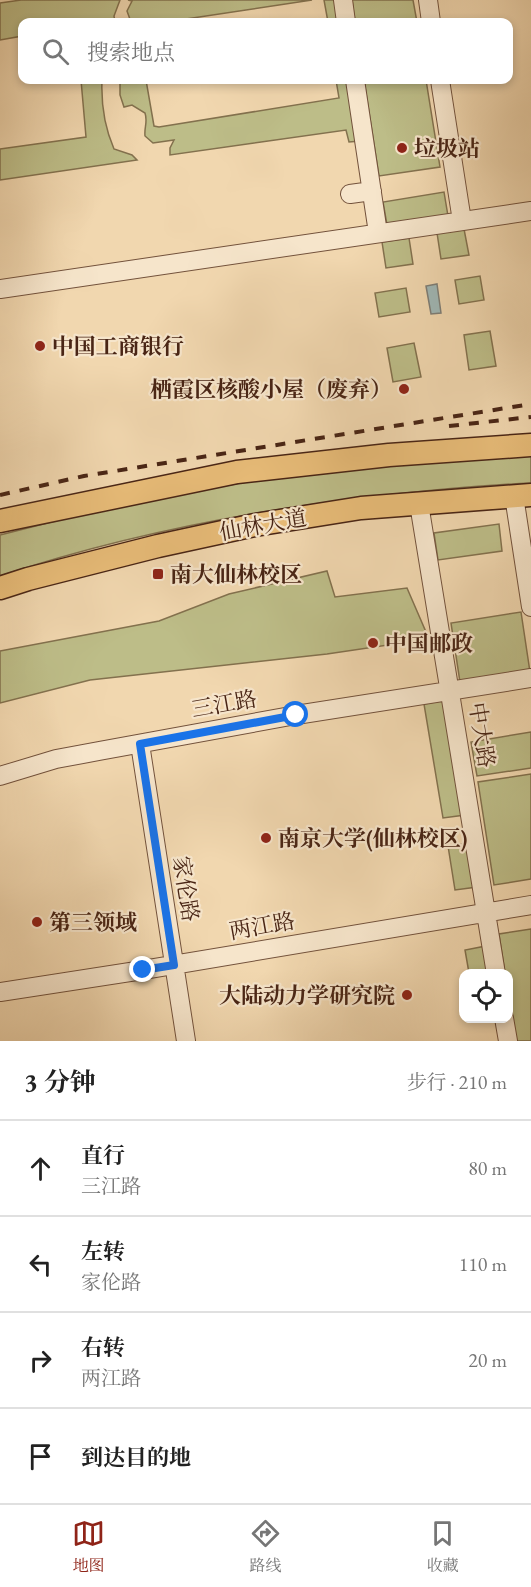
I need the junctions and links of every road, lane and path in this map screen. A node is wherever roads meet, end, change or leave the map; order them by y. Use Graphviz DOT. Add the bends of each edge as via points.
graph roads {
  1 [pos="343,0"];
  2 [pos="428,0"];
  3 [pos="345,18"];
  4 [pos="430,18"];
  5 [pos="356,84"];
  6 [pos="441,84"];
  7 [pos="372,191"];
  8 [pos="350,194"];
  9 [pos="531,211"];
  10 [pos="462,221"];
  11 [pos="378,233"];
  12 [pos="0,289"];
  13 [pos="531,445"];
  14 [pos="523,496"];
  15 [pos="419,504"];
  16 [pos="2,520"];
  17 [pos="0,588"];
  18 [pos="531,607"];
  19 [pos="531,678"];
  20 [pos="450,691"];
  21 [pos="140,744"];
  22 [pos="0,776"];
  23 [pos="531,905"];
  24 [pos="486,912"];
  25 [pos="174,965"];
  26 [pos="495,969"];
  27 [pos="0,992"];
  28 [pos="505,1023"];
  29 [pos="186,1041"];
  30 [pos="507,1041"];
  1 -- 3 [label="street"];
  2 -- 4 [label="street"];
  5 -- 7 [label="street"];
  6 -- 10 [label="street"];
  7 -- 8 [label="street"];
  7 -- 11 [label="street"];
  9 -- 10 [label="street"];
  10 -- 11 [label="street"];
  11 -- 12 [label="street"];
  13 -- 16 [label="main road" via="389,455 237,472"];
  14 -- 15 [label="main road, 仙林大道"];
  14 -- 18 [label="street"];
  15 -- 17 [label="main road, 仙林大道" via="361,508 255,525 147,548"];
  15 -- 20 [label="street, 中大路"];
  19 -- 20 [label="street, 三江路"];
  20 -- 21 [label="street, 三江路"];
  20 -- 24 [label="street, 中大路"];
  21 -- 22 [label="street, 三江路" via="56,759"];
  21 -- 25 [label="street, 家伦路"];
  23 -- 24 [label="street, 两江路"];
  24 -- 25 [label="street, 两江路"];
  24 -- 26 [label="street, 中大路"];
  25 -- 27 [label="street, 两江路"];
  25 -- 29 [label="street, 家伦路"];
  28 -- 30 [label="street"];
}
